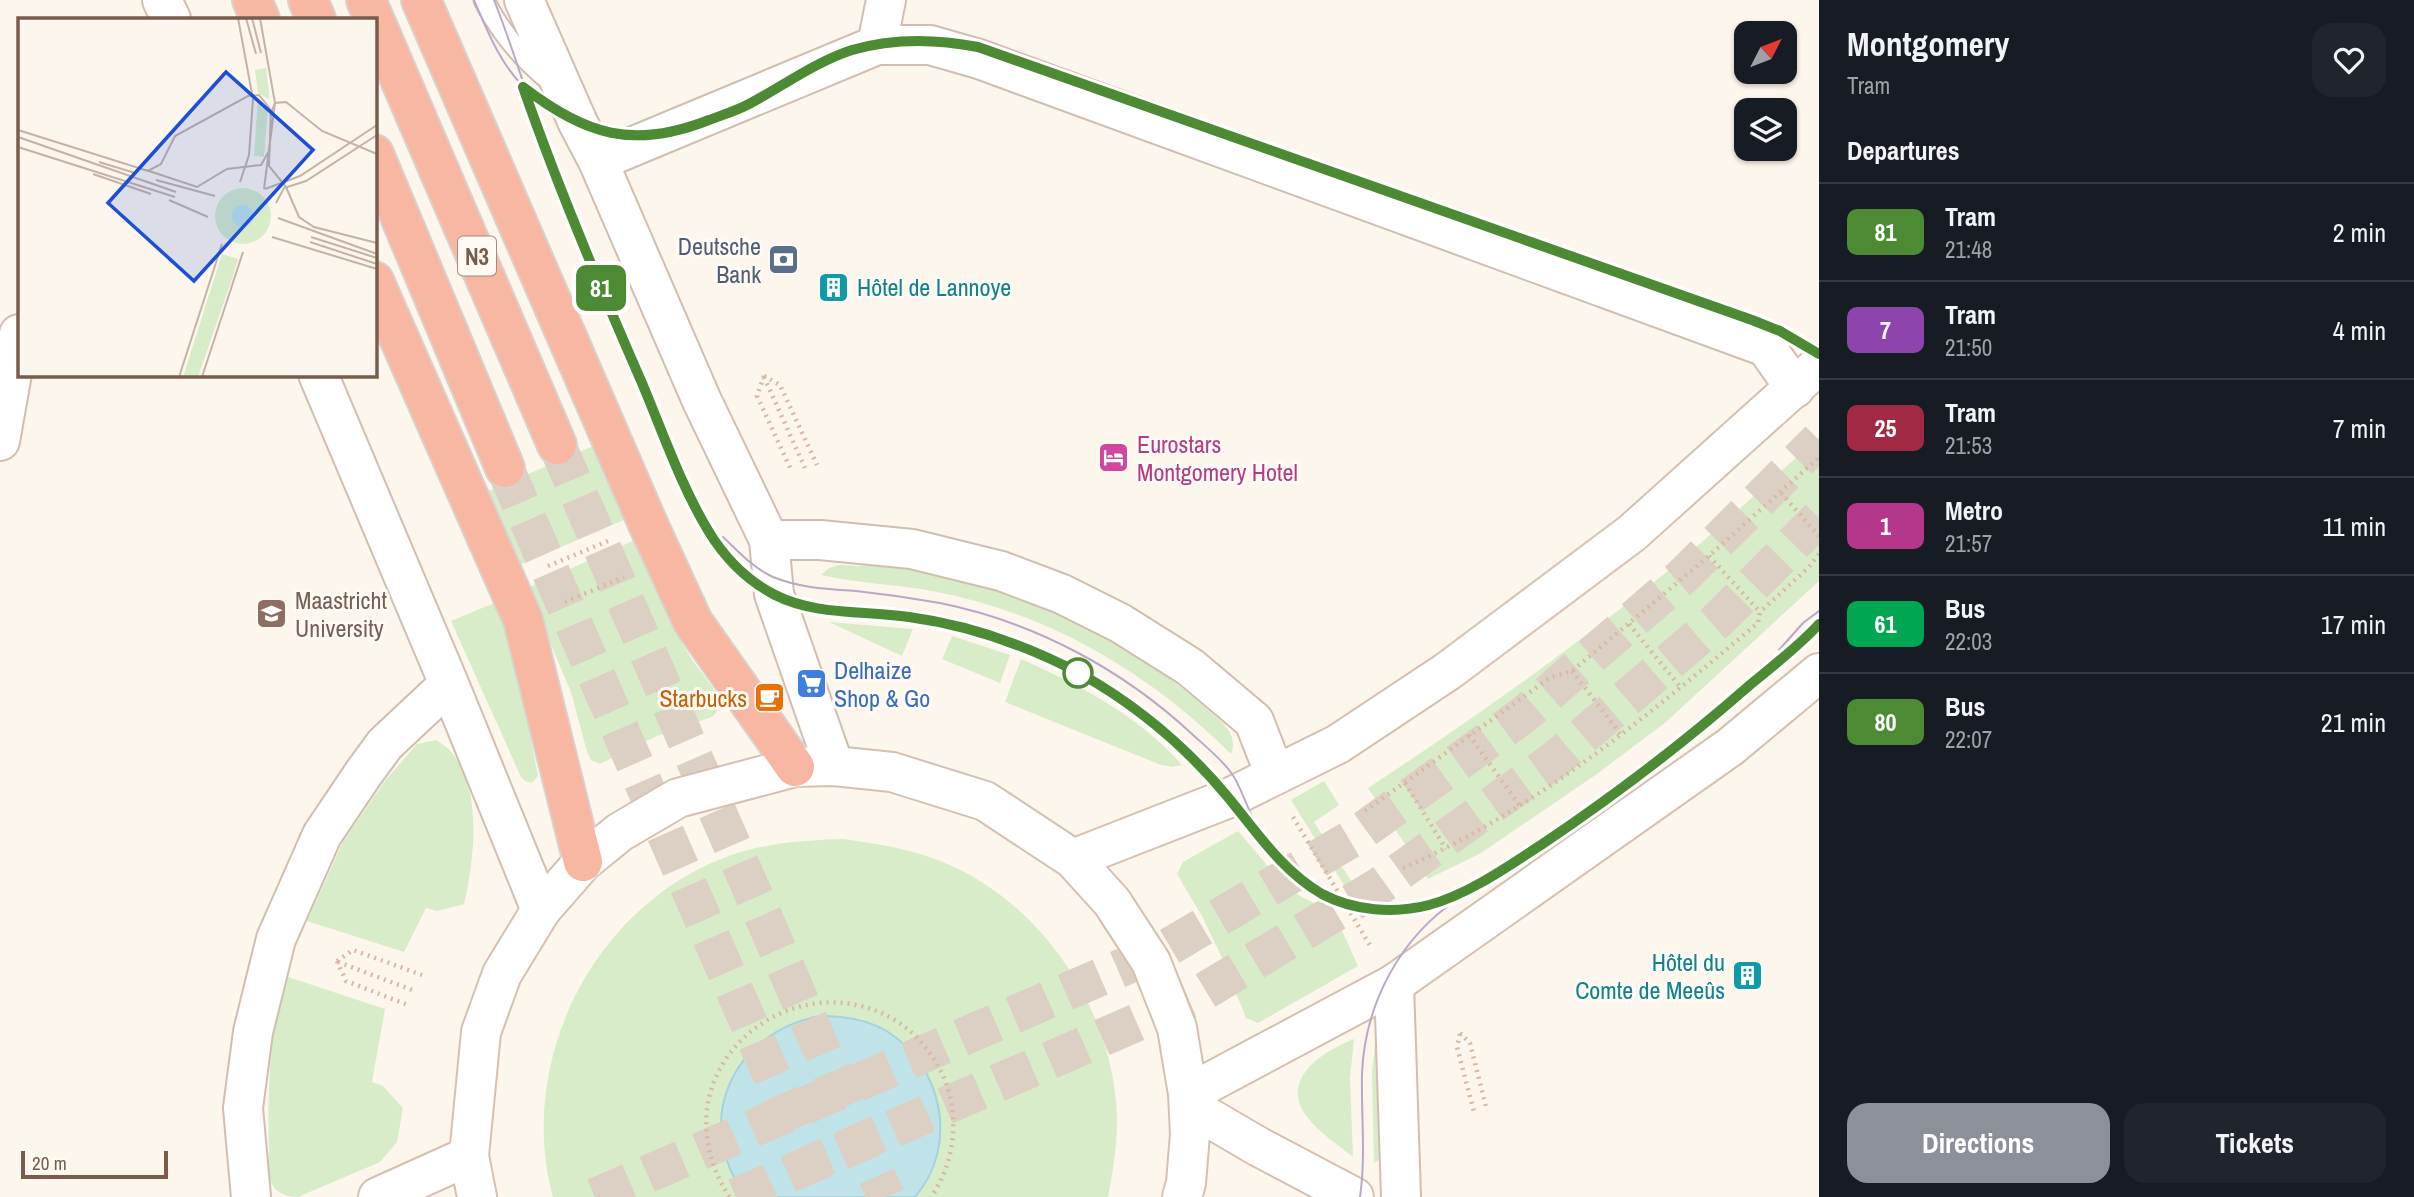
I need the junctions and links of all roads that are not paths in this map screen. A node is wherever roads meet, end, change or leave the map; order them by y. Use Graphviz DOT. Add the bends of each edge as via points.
graph roads {
  1 [pos="162,0"];
  2 [pos="252,0"];
  3 [pos="308,0"];
  4 [pos="366,0"];
  5 [pos="421,0"];
  6 [pos="484,0"];
  7 [pos="524,0"];
  8 [pos="887,0"];
  9 [pos="171,18"];
  10 [pos="260,18"];
  11 [pos="316,18"];
  12 [pos="374,18"];
  13 [pos="376,23"];
  14 [pos="877,45"];
  15 [pos="565,93"];
  16 [pos="376,160"];
  17 [pos="598,161"];
  18 [pos="376,286"];
  19 [pos="18,340"];
  20 [pos="319,376"];
  21 [pos="1807,377"];
  22 [pos="0,441"];
  23 [pos="557,445"];
  24 [pos="505,468"];
  25 [pos="769,540"];
  26 [pos="1819,673"];
  27 [pos="449,684"];
  28 [pos="834,766"];
  29 [pos="795,767"];
  30 [pos="1275,775"];
  31 [pos="1073,859"];
  32 [pos="583,862"];
  33 [pos="541,910"];
  34 [pos="1394,984"];
  35 [pos="1189,1100"];
  36 [pos="469,1156"];
  37 [pos="251,1197"];
  38 [pos="378,1197"];
  39 [pos="477,1197"];
  40 [pos="1182,1197"];
  41 [pos="1353,1197"];
  42 [pos="1402,1197"];
  1 -- 9 [label="street"];
  2 -- 10 [label="highway"];
  3 -- 11 [label="highway"];
  4 -- 12 [label="highway, N3"];
  5 -- 29 [label="highway" via="693,622"];
  6 -- 15 [label="lane" via="498,27 532,66"];
  7 -- 15 [label="street"];
  8 -- 14 [label="street"];
  13 -- 23 [label="highway, N3"];
  14 -- 17 [label="street"];
  14 -- 21 [label="street" via="930,45 979,59 1766,347"];
  15 -- 17 [label="street"];
  16 -- 24 [label="highway, N3"];
  17 -- 25 [label="street" via="702,401"];
  18 -- 32 [label="highway" via="523,620"];
  19 -- 22 [label="street"];
  20 -- 27 [label="street"];
  21 -- 30 [label="street" via="1632,533 1448,671 1338,744"];
  25 -- 28 [label="street" via="774,594"];
  25 -- 30 [label="street" via="912,549 1001,571 1062,594 1120,623 1189,667 1254,721"];
  26 -- 34 [label="street" via="1730,747"];
  27 -- 33 [label="street"];
  27 -- 37 [label="street" via="385,744 322,835 276,939 253,1032 243,1108"];
  28 -- 29 [label="street"];
  28 -- 31 [label="street" via="892,772 985,801"];
  29 -- 32 [label="street" via="678,798 621,832"];
  30 -- 31 [label="street" via="1229,798"];
  31 -- 35 [label="street" via="1112,902 1151,962 1177,1028"];
  32 -- 33 [label="street"];
  33 -- 36 [label="street" via="502,974 481,1032"];
  34 -- 35 [label="street"];
  34 -- 42 [label="street"];
  35 -- 40 [label="street"];
  35 -- 41 [label="street" via="1259,1147"];
  36 -- 38 [label="street"];
  36 -- 39 [label="street"];
}
